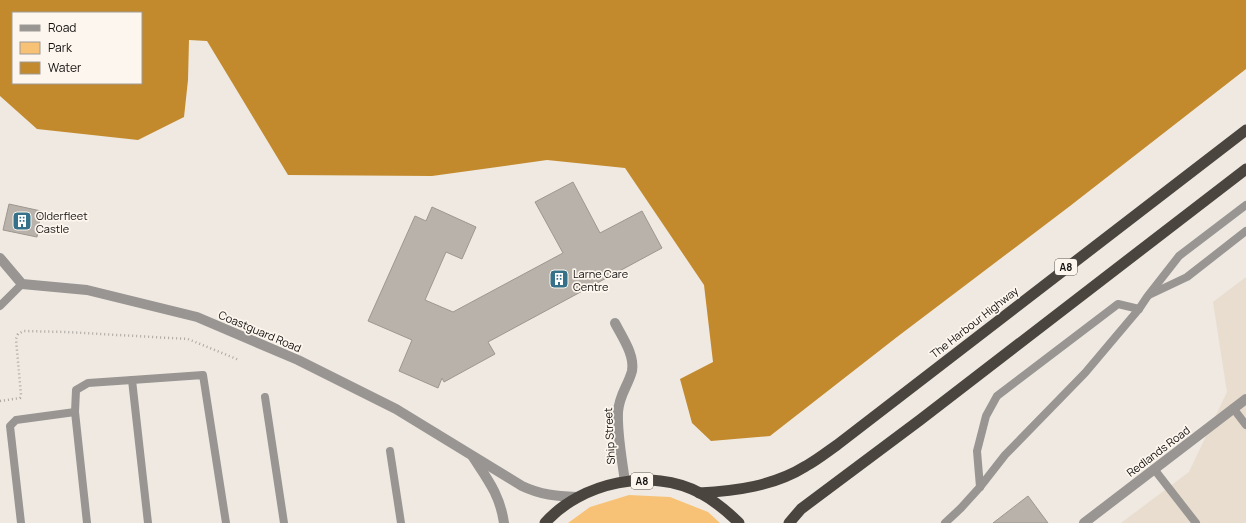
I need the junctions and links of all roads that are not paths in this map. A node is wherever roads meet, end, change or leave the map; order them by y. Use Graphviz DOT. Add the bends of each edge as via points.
graph roads {
  1 [pos="1246,130"];
  2 [pos="1246,169"];
  3 [pos="1246,205"];
  4 [pos="1246,231"];
  5 [pos="0,258"];
  6 [pos="22,284"];
  7 [pos="1146,297"];
  8 [pos="0,306"];
  9 [pos="1139,309"];
  10 [pos="615,323"];
  11 [pos="132,380"];
  12 [pos="265,397"];
  13 [pos="1246,399"];
  14 [pos="1233,408"];
  15 [pos="75,412"];
  16 [pos="1246,425"];
  17 [pos="390,451"];
  18 [pos="470,454"];
  19 [pos="1154,469"];
  20 [pos="625,482"];
  21 [pos="980,487"];
  22 [pos="700,493"];
  23 [pos="577,497"];
  24 [pos="1095,520"];
  25 [pos="21,523"];
  26 [pos="87,523"];
  27 [pos="148,523"];
  28 [pos="226,523"];
  29 [pos="284,523"];
  30 [pos="401,523"];
  31 [pos="504,523"];
  32 [pos="546,523"];
  33 [pos="739,523"];
  34 [pos="789,523"];
  35 [pos="945,523"];
  36 [pos="1084,523"];
  37 [pos="1196,523"];
  1 -- 22 [label="highway, The Harbour Highway / A8" via="806,467 781,479 755,487 730,492"];
  2 -- 34 [label="highway" via="801,509"];
  3 -- 7 [label="lane" via="1179,256"];
  4 -- 7 [label="lane" via="1186,277"];
  5 -- 6 [label="street"];
  6 -- 8 [label="lane"];
  6 -- 18 [label="street, Coastguard Road" via="86,290 197,317 298,360 383,403"];
  7 -- 9 [label="lane"];
  9 -- 21 [label="lane" via="1085,373 1005,455"];
  9 -- 21 [label="lane" via="1118,304 997,396 986,416 977,450"];
  10 -- 20 [label="street, Ship Street" via="632,362 631,373 620,397 618,414"];
  11 -- 15 [label="lane" via="88,383 76,390"];
  11 -- 27 [label="lane"];
  11 -- 28 [label="lane" via="203,375"];
  12 -- 29 [label="lane"];
  13 -- 14 [label="street, Redlands Road"];
  14 -- 16 [label="lane"];
  14 -- 19 [label="street, Redlands Road"];
  15 -- 25 [label="lane" via="16,420 10,426"];
  15 -- 26 [label="lane"];
  17 -- 30 [label="lane"];
  18 -- 23 [label="street, Coastguard Road" via="534,491 552,496"];
  18 -- 31 [label="street, Coastguard Road" via="497,495"];
  19 -- 24 [label="street, Redlands Road"];
  19 -- 37 [label="lane"];
  20 -- 22 [label="highway, A8" via="675,484"];
  20 -- 23 [label="highway, A8" via="602,487"];
  21 -- 35 [label="lane"];
  22 -- 33 [label="highway, A8" via="724,508"];
  23 -- 32 [label="highway, A8"];
  24 -- 36 [label="street, Redlands Road"];
}
